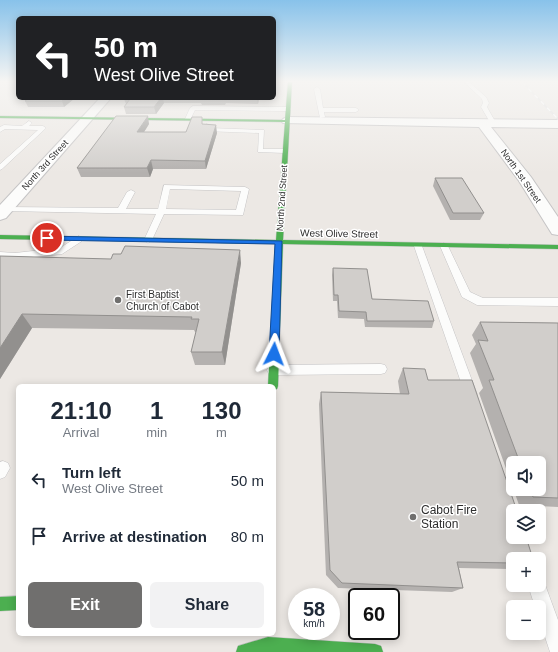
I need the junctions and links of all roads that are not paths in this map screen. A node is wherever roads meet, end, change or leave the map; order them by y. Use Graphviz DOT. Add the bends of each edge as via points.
graph roads {
  1 [pos="92,112"];
  2 [pos="191,112"];
  3 [pos="261,112"];
  4 [pos="321,112"];
  5 [pos="342,112"];
  6 [pos="485,112"];
  7 [pos="288,115"];
  8 [pos="322,116"];
  9 [pos="0,117"];
  10 [pos="35,117"];
  11 [pos="87,118"];
  12 [pos="188,119"];
  13 [pos="209,120"];
  14 [pos="488,123"];
  15 [pos="558,124"];
  16 [pos="23,128"];
  17 [pos="0,130"];
  18 [pos="285,151"];
  19 [pos="0,168"];
  20 [pos="131,192"];
  21 [pos="120,211"];
  22 [pos="2,212"];
  23 [pos="160,212"];
  24 [pos="558,230"];
  25 [pos="0,237"];
  26 [pos="79,239"];
  27 [pos="148,240"];
  28 [pos="279,242"];
  29 [pos="418,246"];
  30 [pos="444,246"];
  31 [pos="558,247"];
  32 [pos="0,255"];
  33 [pos="558,302"];
  34 [pos="381,369"];
  35 [pos="273,370"];
  36 [pos="272,384"];
  37 [pos="475,404"];
  38 [pos="539,592"];
  39 [pos="16,602"];
  40 [pos="0,604"];
  41 [pos="268,636"];
  42 [pos="254,638"];
  43 [pos="558,648"];
  44 [pos="267,649"];
  45 [pos="244,652"];
  46 [pos="374,652"];
  1 -- 11 [label="street, North 3rd Street"];
  2 -- 12 [label="lane"];
  3 -- 7 [label="lane"];
  4 -- 8 [label="lane"];
  5 -- 8 [label="lane"];
  6 -- 14 [label="lane"];
  7 -- 8 [label="street"];
  7 -- 13 [label="street"];
  7 -- 18 [label="street, North 2nd Street"];
  8 -- 14 [label="street"];
  9 -- 10 [label="street"];
  10 -- 11 [label="street"];
  10 -- 16 [label="lane"];
  11 -- 12 [label="street"];
  11 -- 22 [label="street, North 3rd Street"];
  12 -- 13 [label="street"];
  13 -- 18 [label="lane" via="206,130 262,130 260,151"];
  14 -- 15 [label="street"];
  14 -- 24 [label="street, North 1st Street"];
  16 -- 17 [label="lane" via="4,127"];
  16 -- 19 [label="lane" via="43,128"];
  18 -- 28 [label="street, North 2nd Street"];
  20 -- 21 [label="lane"];
  21 -- 22 [label="lane"];
  21 -- 23 [label="lane"];
  23 -- 23 [label="lane" via="240,213 245,189 167,187"];
  23 -- 27 [label="lane"];
  25 -- 26 [label="street, West Olive Street"];
  26 -- 27 [label="street, West Olive Street"];
  26 -- 32 [label="lane" via="62,251"];
  27 -- 28 [label="street, West Olive Street"];
  28 -- 29 [label="street, West Olive Street"];
  28 -- 35 [label="street, North 2nd Street"];
  29 -- 30 [label="street, West Olive Street"];
  29 -- 37 [label="lane"];
  30 -- 31 [label="street, West Olive Street"];
  30 -- 33 [label="lane" via="466,294 481,302"];
  34 -- 35 [label="lane"];
  35 -- 36 [label="street, North 2nd Street"];
  38 -- 43 [label="lane"];
  39 -- 40 [label="street"];
  41 -- 44 [label="street"];
  42 -- 44 [label="street"];
  44 -- 45 [label="street"];
  44 -- 46 [label="street"];
}
